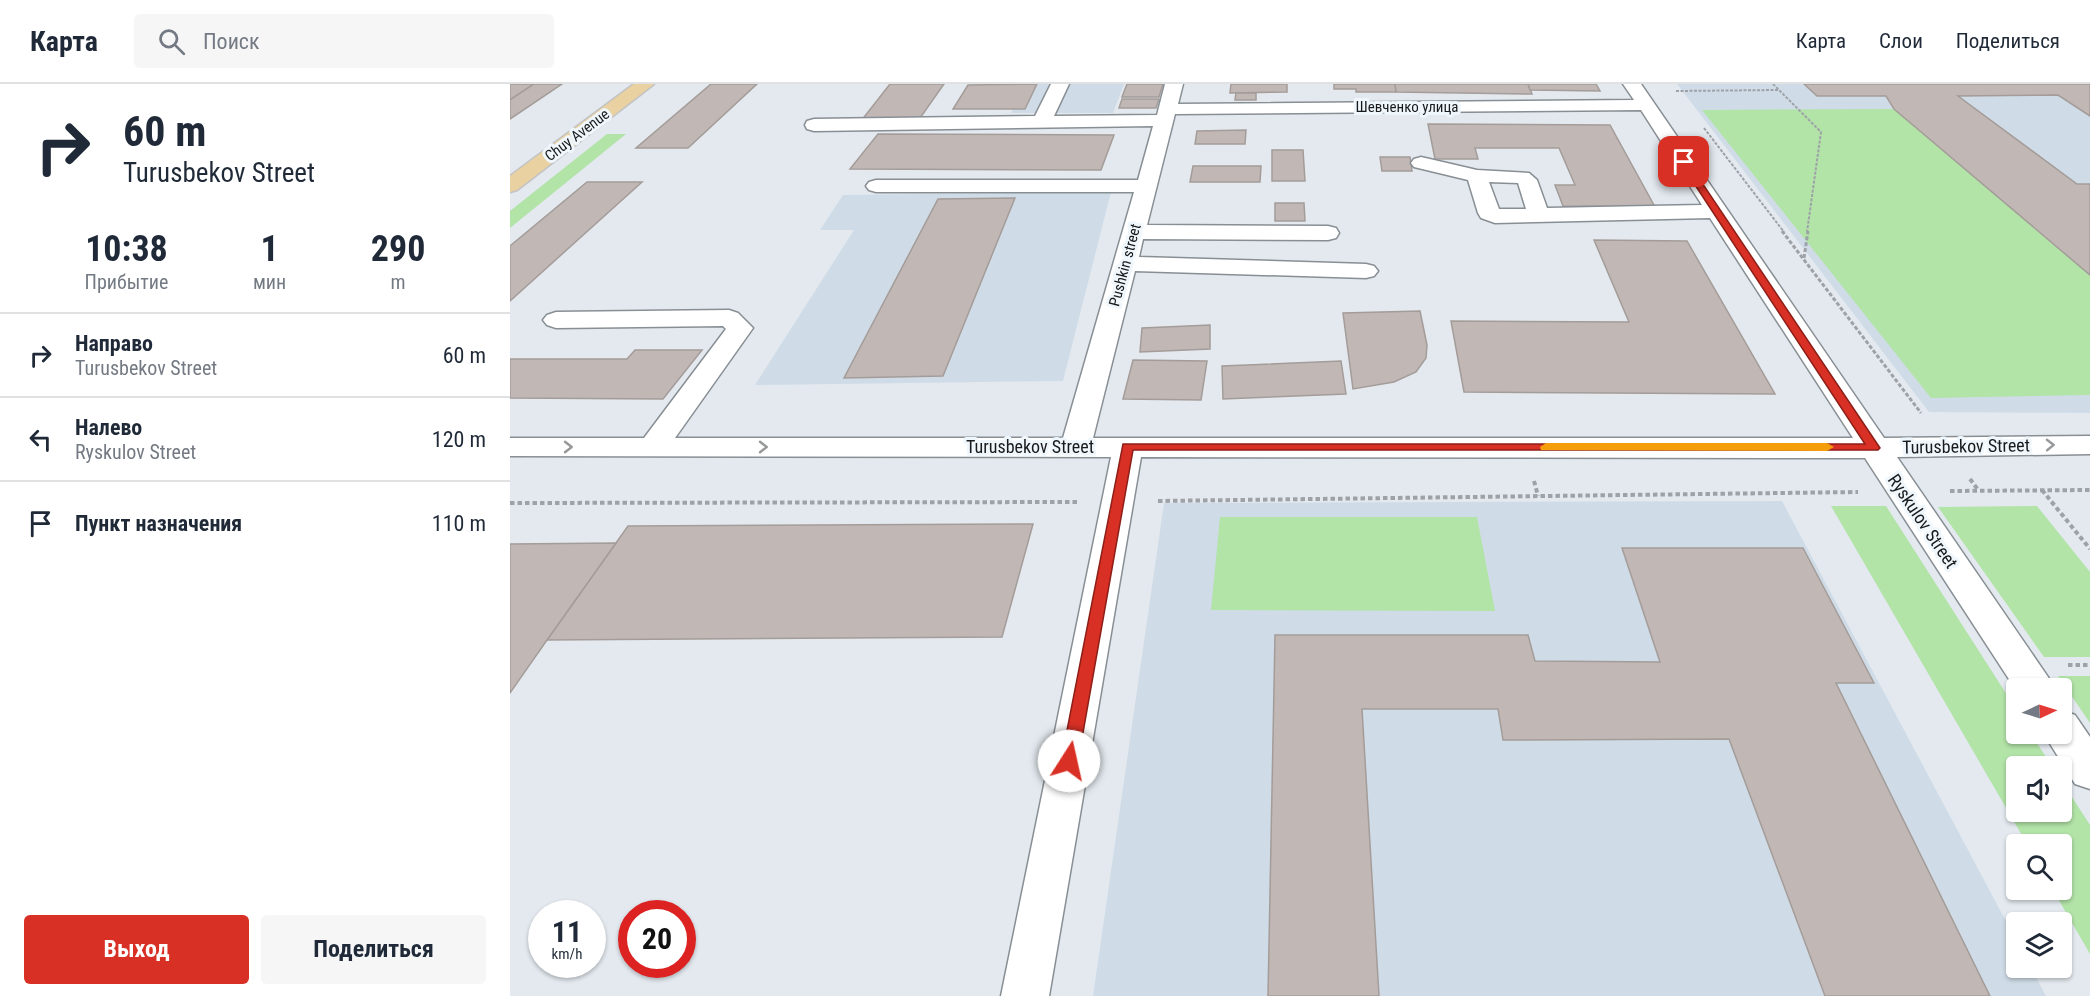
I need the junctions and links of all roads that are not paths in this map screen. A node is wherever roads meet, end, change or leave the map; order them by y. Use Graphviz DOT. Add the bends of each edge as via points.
graph roads {
  1 [pos="645,84"];
  2 [pos="1060,84"];
  3 [pos="1174,84"];
  4 [pos="1639,95"];
  5 [pos="1166,114"];
  6 [pos="1042,121"];
  7 [pos="814,125"];
  8 [pos="1421,163"];
  9 [pos="1477,176"];
  10 [pos="510,186"];
  11 [pos="876,186"];
  12 [pos="1147,186"];
  13 [pos="1717,211"];
  14 [pos="1539,216"];
  15 [pos="1134,232"];
  16 [pos="1328,232"];
  17 [pos="1125,264"];
  18 [pos="1366,271"];
  19 [pos="556,320"];
  20 [pos="2090,445"];
  21 [pos="1076,446"];
  22 [pos="1128,446"];
  23 [pos="510,447"];
  24 [pos="652,447"];
  25 [pos="1874,448"];
  26 [pos="2028,678"];
  27 [pos="2072,744"];
  28 [pos="2090,771"];
  29 [pos="1025,996"];
  1 -- 10 [label="main road, Chuy Avenue"];
  2 -- 6 [label="street"];
  3 -- 5 [label="street, Pushkin street"];
  4 -- 5 [label="street, Шевченко улица" via="1328,102"];
  4 -- 13 [label="street, Ryskulov Street"];
  5 -- 6 [label="street, Шевченко улица"];
  5 -- 12 [label="street, Pushkin street"];
  6 -- 7 [label="street, Шевченко улица"];
  8 -- 9 [label="street"];
  9 -- 14 [label="street" via="1527,180"];
  9 -- 14 [label="street" via="1489,213"];
  11 -- 12 [label="street"];
  12 -- 15 [label="street, Pushkin street"];
  13 -- 14 [label="street"];
  13 -- 25 [label="street, Ryskulov Street"];
  15 -- 16 [label="street"];
  15 -- 17 [label="street, Pushkin street"];
  17 -- 18 [label="street"];
  17 -- 21 [label="street, Pushkin street"];
  19 -- 24 [label="street" via="729,318 740,328"];
  25 -- 20 [label="street, Turusbekov Street, one-way"];
  21 -- 22 [label="street, Turusbekov Street"];
  24 -- 21 [label="street, Turusbekov Street, one-way"];
  22 -- 25 [label="street, Turusbekov Street"];
  22 -- 29 [label="street"];
  23 -- 24 [label="street, Turusbekov Street, one-way"];
  25 -- 26 [label="street, Ryskulov Street"];
  27 -- 28 [label="street"];
}
